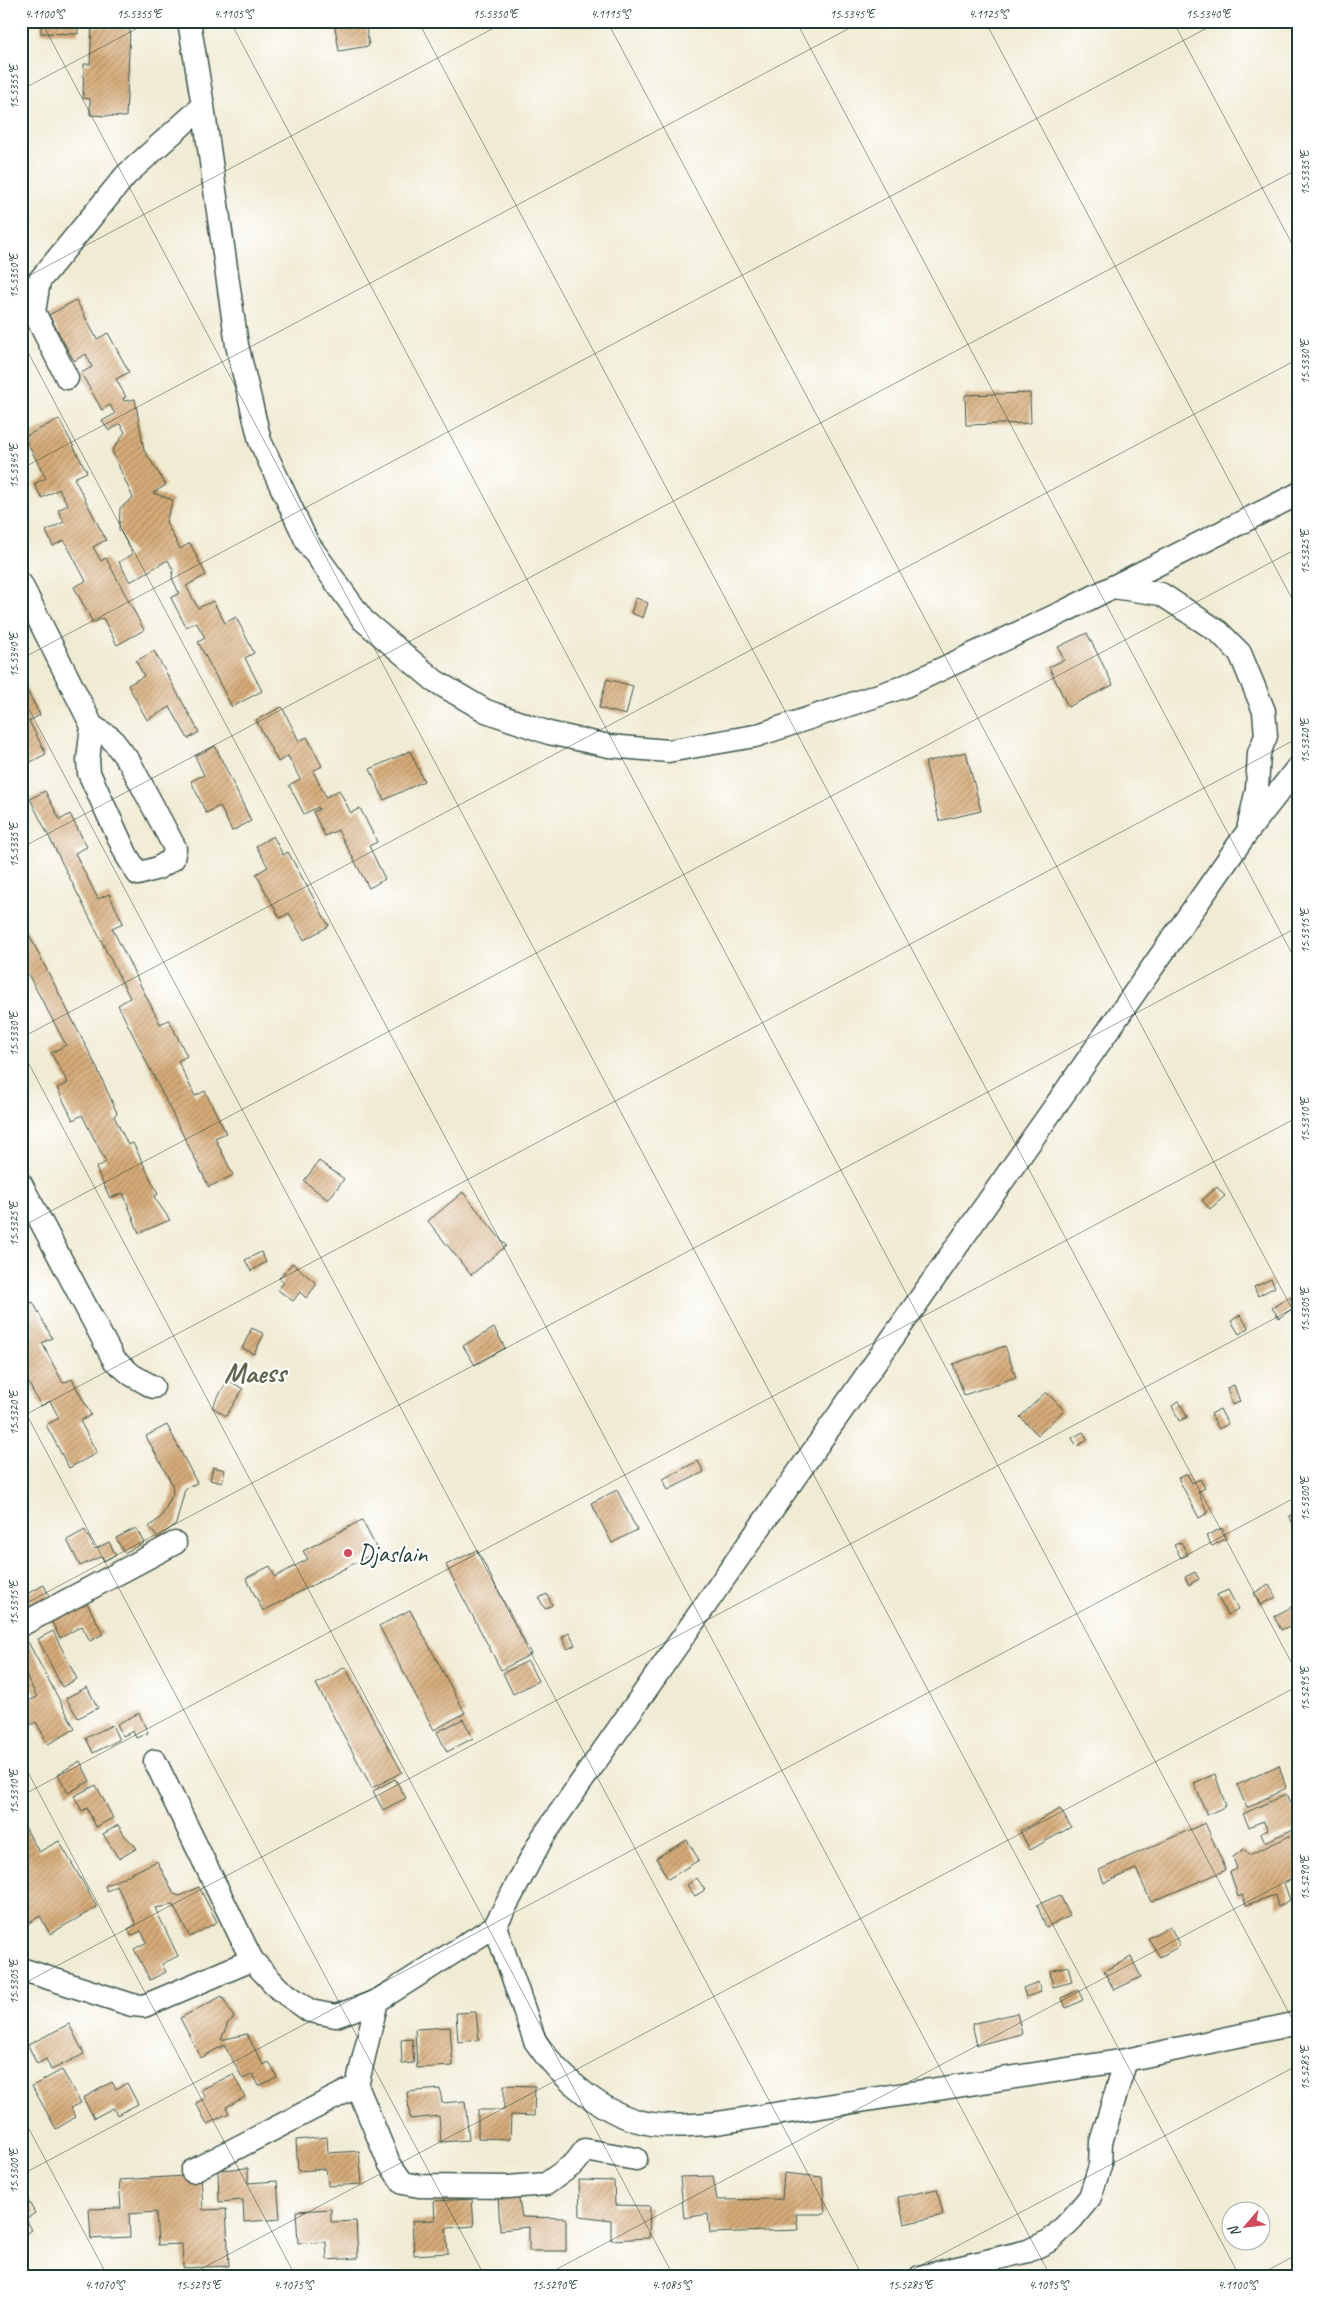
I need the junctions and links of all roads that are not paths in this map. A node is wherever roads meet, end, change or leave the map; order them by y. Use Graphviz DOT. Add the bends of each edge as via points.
graph roads {
  1 [pos="189,21"];
  2 [pos="203,106"];
  3 [pos="67,378"];
  4 [pos="1298,494"];
  5 [pos="21,584"];
  6 [pos="1113,587"];
  7 [pos="92,726"];
  8 [pos="1298,767"];
  9 [pos="1248,830"];
  10 [pos="21,1184"];
  11 [pos="153,1387"];
  12 [pos="175,1543"];
  13 [pos="21,1625"];
  14 [pos="155,1761"];
  15 [pos="495,1926"];
  16 [pos="252,1960"];
  17 [pos="21,1969"];
  18 [pos="377,2002"];
  19 [pos="1298,2023"];
  20 [pos="1126,2060"];
  21 [pos="357,2086"];
  22 [pos="636,2159"];
  23 [pos="192,2170"];
  24 [pos="920,2277"];
  1 -- 2 [label="street"];
  2 -- 3 [label="street" via="126,175 39,281 34,312"];
  2 -- 6 [label="street" via="239,355 260,441 307,542 363,620 434,681 486,712 549,733 609,746 668,751 755,736 903,687"];
  4 -- 6 [label="street"];
  5 -- 7 [label="street"];
  6 -- 9 [label="street" via="1161,594 1219,632 1240,654 1264,711 1266,736 1260,753"];
  7 -- 7 [label="street" via="89,773 127,856 138,874 158,868 173,859 175,848 130,763 111,738"];
  8 -- 9 [label="street"];
  9 -- 15 [label="street" via="542,1838"];
  10 -- 11 [label="street" via="114,1360"];
  12 -- 13 [label="street"];
  14 -- 16 [label="street"];
  15 -- 18 [label="street"];
  15 -- 20 [label="street" via="536,2041 546,2057 572,2083 604,2106 650,2124 686,2126 717,2123"];
  16 -- 17 [label="street" via="144,2006"];
  16 -- 18 [label="street" via="279,1989 310,2011 336,2016"];
  18 -- 21 [label="street"];
  19 -- 20 [label="street"];
  20 -- 24 [label="street" via="1101,2142 1100,2166 1090,2197 1072,2220 1051,2240 1028,2251"];
  21 -- 22 [label="street" via="389,2163 403,2183 508,2187 546,2184 574,2163 585,2150"];
  21 -- 23 [label="street"];
}
